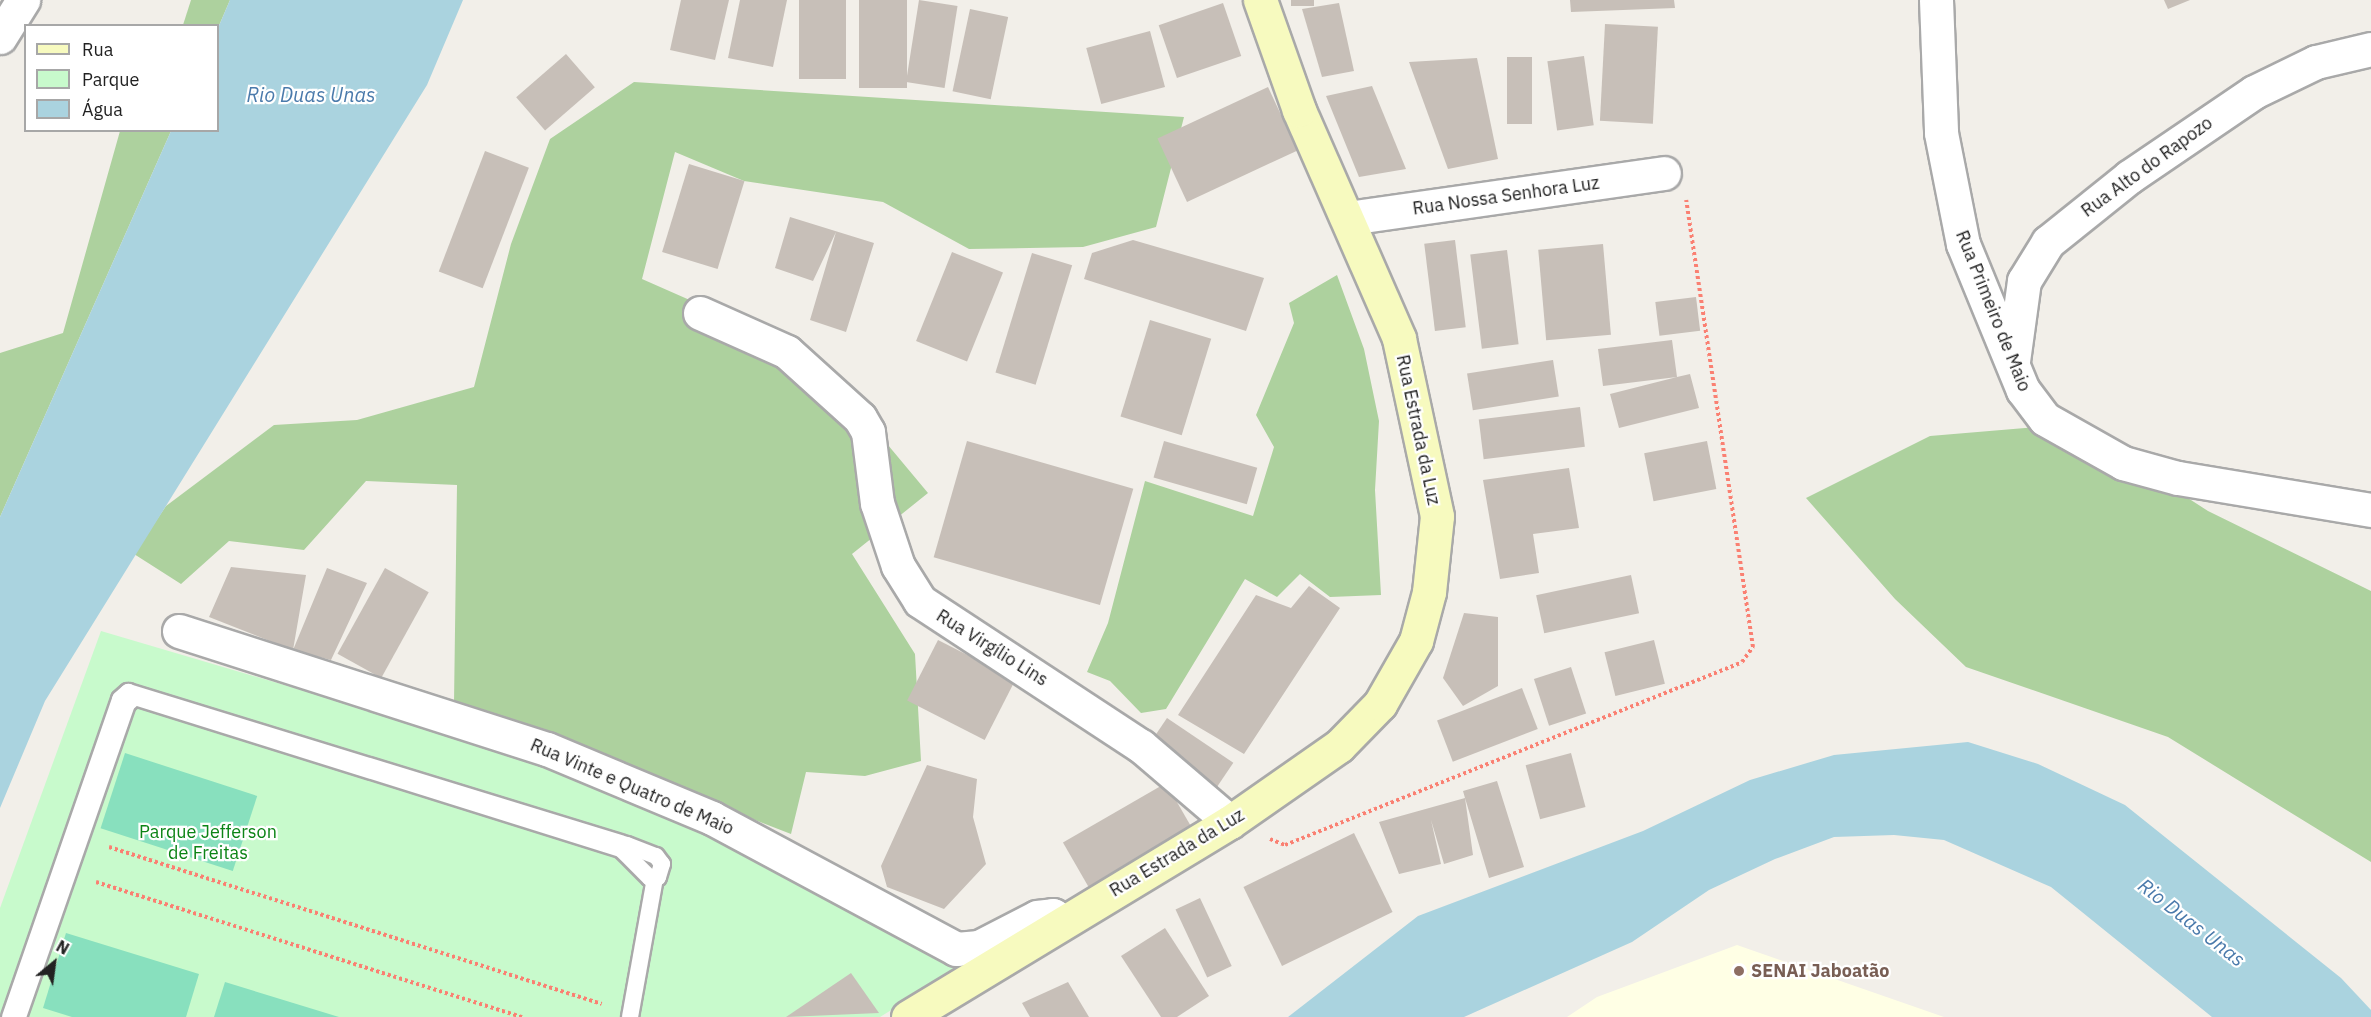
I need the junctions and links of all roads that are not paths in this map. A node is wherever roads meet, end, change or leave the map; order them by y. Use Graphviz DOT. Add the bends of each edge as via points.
graph roads {
  1 [pos="22,0"];
  2 [pos="1260,0"];
  3 [pos="1936,0"];
  4 [pos="0,37"];
  5 [pos="2371,49"];
  6 [pos="1664,173"];
  7 [pos="1348,218"];
  8 [pos="700,313"];
  9 [pos="2013,366"];
  10 [pos="2371,510"];
  11 [pos="179,631"];
  12 [pos="1230,822"];
  13 [pos="654,878"];
  14 [pos="1063,922"];
  15 [pos="630,1015"];
  16 [pos="10,1017"];
  17 [pos="18,1017"];
  18 [pos="908,1017"];
  1 -- 4 [label="street"];
  2 -- 7 [label="main road, Rua Estrada da Luz" via="1299,110"];
  3 -- 9 [label="street, Rua Primeiro de Maio" via="1941,133 1950,190 1963,244"];
  5 -- 9 [label="street, Rua Alto do Rapozo" via="2316,62 2254,92 2129,177 2048,242 2024,281"];
  6 -- 7 [label="street, Rua Nossa Senhora Luz"];
  7 -- 12 [label="main road, Rua Estrada da Luz" via="1399,338 1421,435 1437,516 1429,592 1416,641 1380,704 1339,746"];
  8 -- 12 [label="street, Rua Virgílio Lins" via="787,352 860,418 868,432 877,503 898,566 920,601 1141,746"];
  9 -- 10 [label="street, Rua Primeiro de Maio" via="2045,419 2123,463 2178,478"];
  11 -- 14 [label="street, Rua Vinte e Quatro de Maio" via="547,749 712,818 956,949 979,947 1037,917 1053,915"];
  12 -- 14 [label="main road, Rua Estrada da Luz"];
  13 -- 15 [label="lane"];
  13 -- 16 [label="lane" via="661,873 661,860 627,845 128,692 120,699"];
  13 -- 17 [label="lane" via="643,875 621,849 138,697 127,704"];
  14 -- 18 [label="main road, Rua Estrada da Luz"];
}
